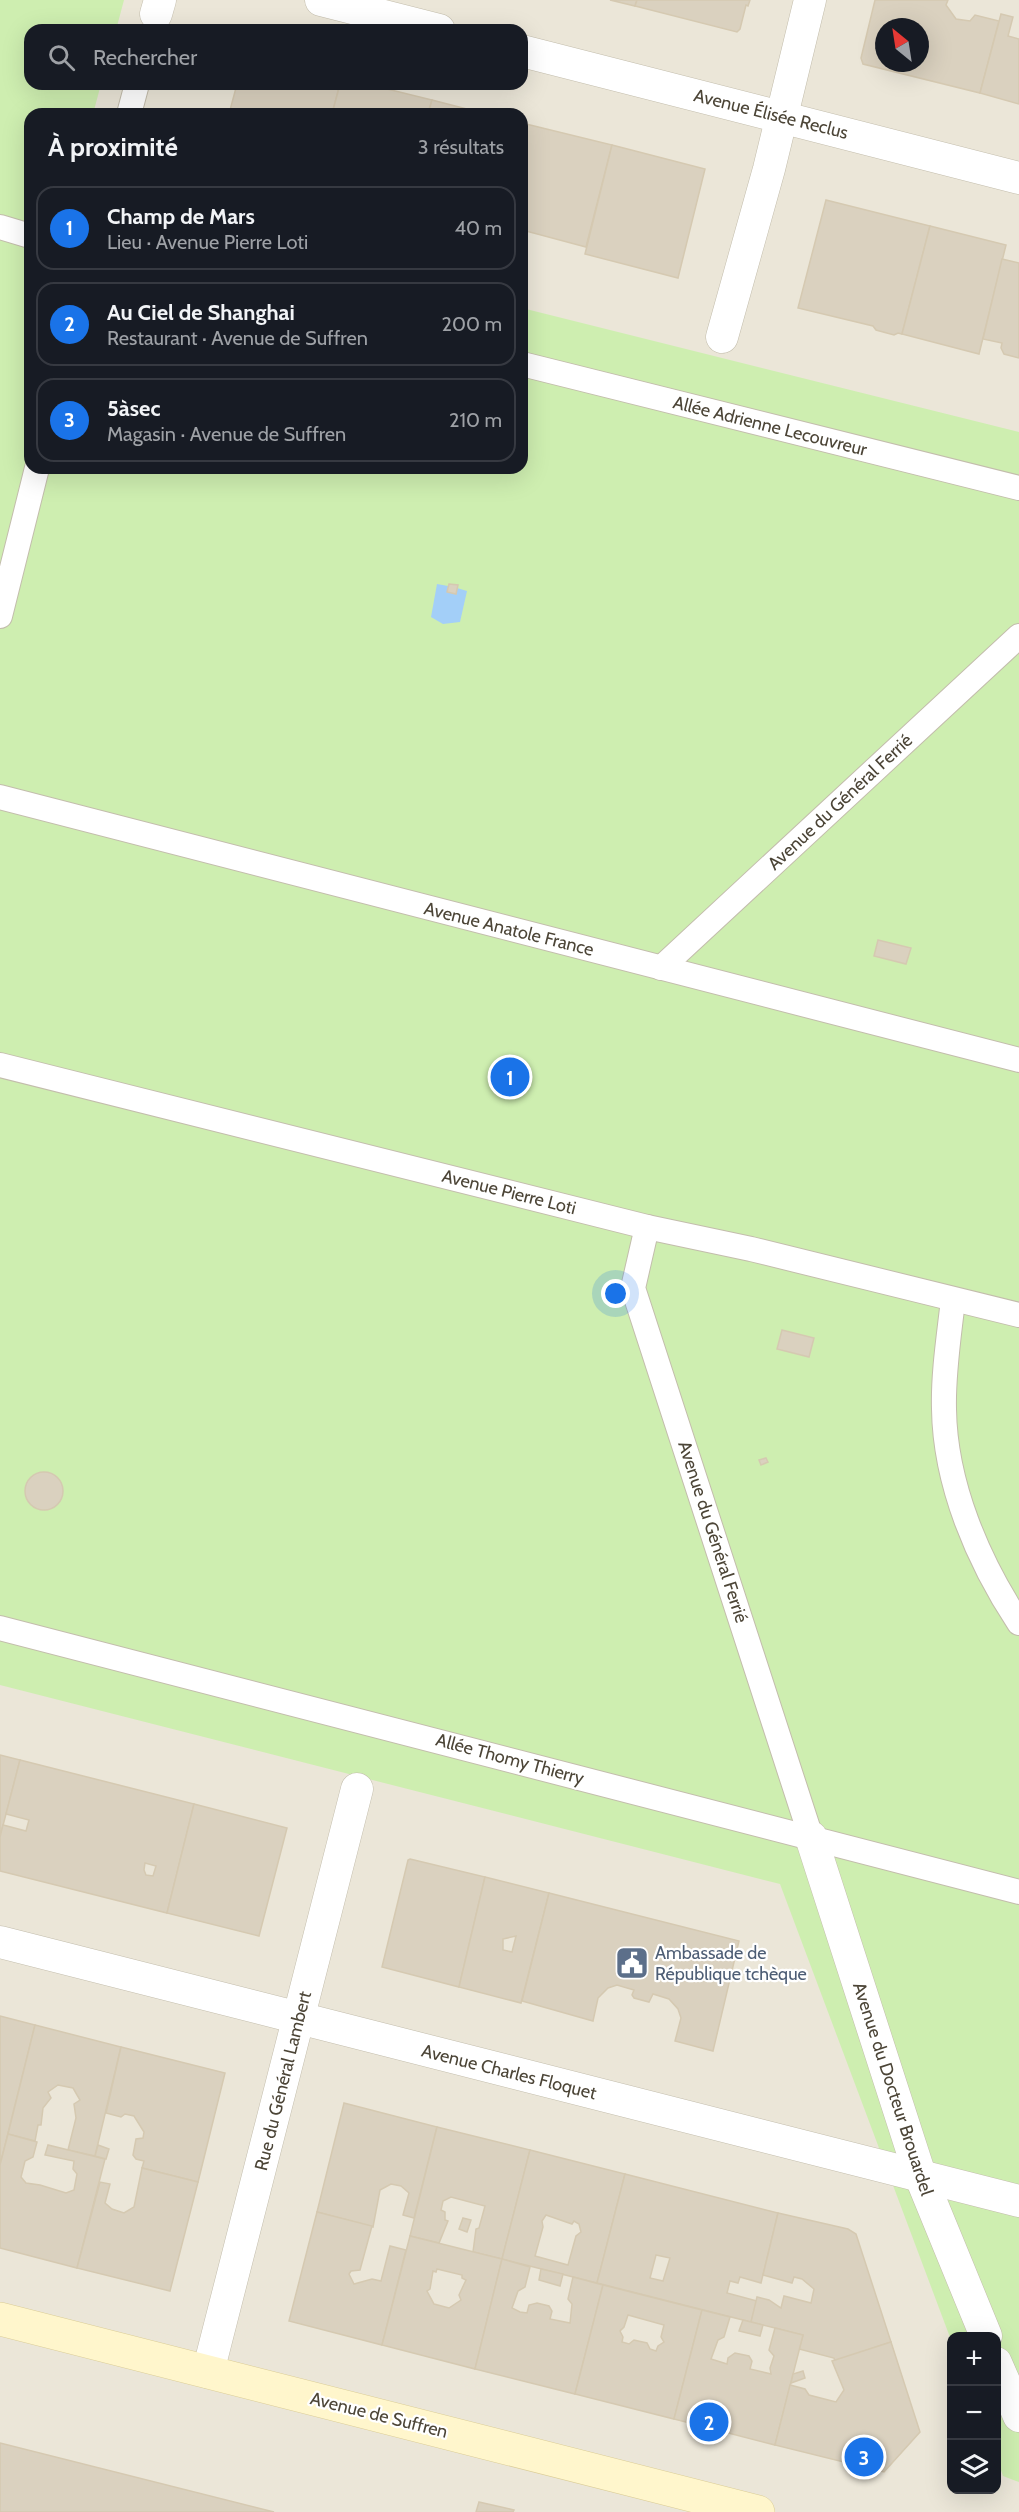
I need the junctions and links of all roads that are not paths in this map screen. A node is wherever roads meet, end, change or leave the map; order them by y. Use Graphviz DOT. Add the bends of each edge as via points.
graph roads {
  1 [pos="321,0"];
  2 [pos="810,0"];
  3 [pos="415,24"];
  4 [pos="528,53"];
  5 [pos="135,90"];
  6 [pos="131,108"];
  7 [pos="781,116"];
  8 [pos="1019,178"];
  9 [pos="0,227"];
  10 [pos="24,234"];
  11 [pos="722,337"];
  12 [pos="528,365"];
  13 [pos="36,474"];
  14 [pos="1019,488"];
  15 [pos="0,616"];
  16 [pos="1019,636"];
  17 [pos="0,797"];
  18 [pos="661,968"];
  19 [pos="1019,1060"];
  20 [pos="0,1065"];
  21 [pos="647,1227"];
  22 [pos="953,1300"];
  23 [pos="1019,1315"];
  24 [pos="1019,1623"];
  25 [pos="0,1628"];
  26 [pos="357,1789"];
  27 [pos="811,1837"];
  28 [pos="1019,1892"];
  29 [pos="0,1942"];
  30 [pos="300,2018"];
  31 [pos="920,2175"];
  32 [pos="1019,2201"];
  33 [pos="0,2319"];
  34 [pos="984,2332"];
  35 [pos="208,2372"];
  36 [pos="1001,2375"];
  37 [pos="1019,2416"];
  38 [pos="758,2512"];
  1 -- 3 [label="street"];
  2 -- 7 [label="street"];
  4 -- 7 [label="street, Avenue Élisée Reclus"];
  5 -- 6 [label="street"];
  7 -- 8 [label="street, Avenue Élisée Reclus"];
  7 -- 11 [label="street"];
  9 -- 10 [label="street"];
  12 -- 14 [label="street, Allée Adrienne Lecouvreur"];
  13 -- 15 [label="street"];
  16 -- 18 [label="street, Avenue du Général Ferrié"];
  17 -- 18 [label="street, Avenue Anatole France"];
  18 -- 19 [label="street, Avenue Anatole France"];
  20 -- 21 [label="street, Avenue Pierre Loti"];
  21 -- 22 [label="street, Avenue Pierre Loti"];
  21 -- 27 [label="street, Avenue du Général Ferrié" via="633,1288"];
  22 -- 23 [label="street, Avenue Pierre Loti"];
  22 -- 24 [label="street" via="944,1409 949,1462 963,1512"];
  25 -- 27 [label="street, Allée Thomy Thierry"];
  26 -- 30 [label="street, Rue du Général Lambert"];
  27 -- 28 [label="street, Allée Thomy Thierry"];
  27 -- 31 [label="street, Avenue du Docteur Brouardel"];
  29 -- 30 [label="street, Avenue Charles Floquet"];
  30 -- 31 [label="street, Avenue Charles Floquet"];
  30 -- 35 [label="street, Rue du Général Lambert"];
  31 -- 32 [label="street, Avenue Charles Floquet"];
  31 -- 34 [label="street, Avenue du Docteur Brouardel"];
  33 -- 35 [label="main road, Avenue de Suffren"];
  35 -- 38 [label="main road, Avenue de Suffren"];
  36 -- 37 [label="street"];
}
